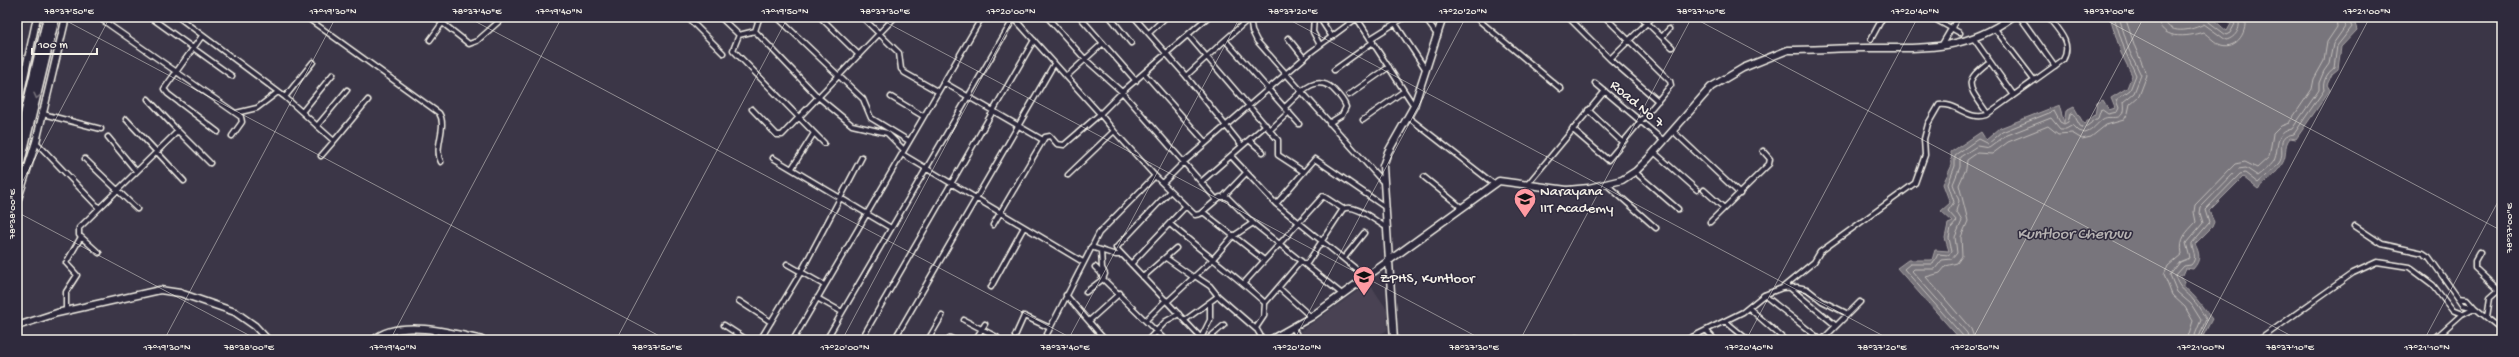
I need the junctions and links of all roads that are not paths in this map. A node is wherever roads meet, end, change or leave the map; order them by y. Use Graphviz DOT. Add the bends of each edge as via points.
graph roads {
  1 [pos="20,17"];
  2 [pos="37,17"];
  3 [pos="48,17"];
  4 [pos="55,17"];
  5 [pos="66,17"];
  6 [pos="98,17"];
  7 [pos="150,17"];
  8 [pos="178,17"];
  9 [pos="306,17"];
  10 [pos="435,17"];
  11 [pos="504,17"];
  12 [pos="687,17"];
  13 [pos="695,17"];
  14 [pos="720,17"];
  15 [pos="757,17"];
  16 [pos="777,17"];
  17 [pos="820,17"];
  18 [pos="862,17"];
  19 [pos="895,17"];
  20 [pos="982,17"];
  21 [pos="1013,17"];
  22 [pos="1047,17"];
  23 [pos="1080,17"];
  24 [pos="1110,17"];
  25 [pos="1134,17"];
  26 [pos="1166,17"];
  27 [pos="1208,17"];
  28 [pos="1251,17"];
  29 [pos="1314,17"];
  30 [pos="1319,17"];
  31 [pos="1391,17"];
  32 [pos="1405,17"];
  33 [pos="1424,17"];
  34 [pos="1443,17"];
  35 [pos="1475,17"];
  36 [pos="1568,17"];
  37 [pos="1605,17"];
  38 [pos="1641,17"];
  39 [pos="1653,17"];
  40 [pos="1883,17"];
  41 [pos="1931,17"];
  42 [pos="1958,17"];
  43 [pos="2012,17"];
  44 [pos="2020,17"];
  45 [pos="2048,17"];
  46 [pos="1356,18"];
  47 [pos="691,21"];
  48 [pos="17,22"];
  49 [pos="443,22"];
  50 [pos="1395,23"];
  51 [pos="1647,23"];
  52 [pos="1952,28"];
  53 [pos="1669,29"];
  54 [pos="1995,29"];
  55 [pos="755,31"];
  56 [pos="1149,33"];
  57 [pos="1960,33"];
  58 [pos="879,34"];
  59 [pos="739,35"];
  60 [pos="1188,35"];
  61 [pos="202,36"];
  62 [pos="1438,36"];
  63 [pos="1332,37"];
  64 [pos="1662,37"];
  65 [pos="1288,38"];
  66 [pos="1871,39"];
  67 [pos="1974,39"];
  68 [pos="430,40"];
  69 [pos="1034,40"];
  70 [pos="1225,40"];
  71 [pos="1371,40"];
  72 [pos="1629,41"];
  73 [pos="1103,43"];
  74 [pos="1131,43"];
  75 [pos="1320,45"];
  76 [pos="1672,47"];
  77 [pos="192,48"];
  78 [pos="1940,48"];
  79 [pos="723,53"];
  80 [pos="1166,54"];
  81 [pos="859,55"];
  82 [pos="1208,57"];
  83 [pos="1304,58"];
  84 [pos="1085,59"];
  85 [pos="1610,59"];
  86 [pos="313,62"];
  87 [pos="1989,62"];
  88 [pos="1054,64"];
  89 [pos="2055,66"];
  90 [pos="1389,67"];
  91 [pos="175,70"];
  92 [pos="1334,70"];
  93 [pos="1427,70"];
  94 [pos="1144,73"];
  95 [pos="333,74"];
  96 [pos="1285,74"];
  97 [pos="839,75"];
  98 [pos="232,76"];
  99 [pos="1066,76"];
  100 [pos="1186,76"];
  101 [pos="2034,80"];
  102 [pos="1136,81"];
  103 [pos="943,82"];
  104 [pos="1596,83"];
  105 [pos="1269,88"];
  106 [pos="1561,89"];
  107 [pos="347,90"];
  108 [pos="937,91"];
  109 [pos="1303,91"];
  110 [pos="1404,91"];
  111 [pos="1605,91"];
  112 [pos="278,92"];
  113 [pos="1122,92"];
  114 [pos="2013,94"];
  115 [pos="1349,95"];
  116 [pos="968,96"];
  117 [pos="285,97"];
  118 [pos="818,97"];
  119 [pos="891,97"];
  120 [pos="148,99"];
  121 [pos="368,100"];
  122 [pos="1658,101"];
  123 [pos="1250,105"];
  124 [pos="1414,106"];
  125 [pos="1285,107"];
  126 [pos="752,109"];
  127 [pos="17,110"];
  128 [pos="1588,110"];
  129 [pos="993,111"];
  130 [pos="302,112"];
  131 [pos="1289,112"];
  132 [pos="236,113"];
  133 [pos="1988,113"];
  134 [pos="43,114"];
  135 [pos="1100,114"];
  136 [pos="923,116"];
  137 [pos="1408,116"];
  138 [pos="798,118"];
  139 [pos="126,119"];
  140 [pos="1363,120"];
  141 [pos="1641,121"];
  142 [pos="879,123"];
  143 [pos="1329,123"];
  144 [pos="1299,124"];
  145 [pos="1266,125"];
  146 [pos="317,126"];
  147 [pos="1018,126"];
  148 [pos="1226,126"];
  149 [pos="1572,128"];
  150 [pos="101,129"];
  151 [pos="1270,130"];
  152 [pos="178,131"];
  153 [pos="1114,131"];
  154 [pos="1673,131"];
  155 [pos="218,132"];
  156 [pos="814,133"];
  157 [pos="888,134"];
  158 [pos="232,136"];
  159 [pos="108,137"];
  160 [pos="1042,140"];
  161 [pos="1249,140"];
  162 [pos="334,141"];
  163 [pos="909,141"];
  164 [pos="1664,141"];
  165 [pos="36,142"];
  166 [pos="1622,142"];
  167 [pos="824,143"];
  168 [pos="1206,143"];
  169 [pos="1242,146"];
  170 [pos="17,149"];
  171 [pos="904,150"];
  172 [pos="157,151"];
  173 [pos="1763,151"];
  174 [pos="1263,152"];
  175 [pos="1654,152"];
  176 [pos="902,154"];
  177 [pos="321,156"];
  178 [pos="1231,156"];
  179 [pos="862,157"];
  180 [pos="773,158"];
  181 [pos="85,159"];
  182 [pos="441,162"];
  183 [pos="1184,162"];
  184 [pos="210,163"];
  185 [pos="792,168"];
  186 [pos="926,169"];
  187 [pos="136,171"];
  188 [pos="1304,172"];
  189 [pos="1635,172"];
  190 [pos="1246,174"];
  191 [pos="17,175"];
  192 [pos="1068,175"];
  193 [pos="1155,176"];
  194 [pos="1424,177"];
  195 [pos="184,181"];
  196 [pos="1202,181"];
  197 [pos="1382,181"];
  198 [pos="951,183"];
  199 [pos="1163,183"];
  200 [pos="1494,184"];
  201 [pos="1606,184"];
  202 [pos="1526,186"];
  203 [pos="118,190"];
  204 [pos="1698,190"];
  205 [pos="1704,190"];
  206 [pos="1170,191"];
  207 [pos="1740,194"];
  208 [pos="1224,196"];
  209 [pos="840,198"];
  210 [pos="975,198"];
  211 [pos="1216,199"];
  212 [pos="17,202"];
  213 [pos="1276,204"];
  214 [pos="1185,207"];
  215 [pos="1385,207"];
  216 [pos="99,208"];
  217 [pos="137,208"];
  218 [pos="1462,208"];
  219 [pos="1724,208"];
  220 [pos="1678,209"];
  221 [pos="1343,210"];
  222 [pos="1001,212"];
  223 [pos="1203,212"];
  224 [pos="868,213"];
  225 [pos="1299,222"];
  226 [pos="1710,222"];
  227 [pos="1253,223"];
  228 [pos="1170,224"];
  229 [pos="993,225"];
  230 [pos="2355,226"];
  231 [pos="1024,227"];
  232 [pos="1386,227"];
  233 [pos="892,228"];
  234 [pos="1656,228"];
  235 [pos="1364,233"];
  236 [pos="1234,236"];
  237 [pos="81,237"];
  238 [pos="1321,242"];
  239 [pos="1279,244"];
  240 [pos="1091,247"];
  241 [pos="1176,248"];
  242 [pos="1101,250"];
  243 [pos="2480,252"];
  244 [pos="100,253"];
  245 [pos="1122,255"];
  246 [pos="1166,258"];
  247 [pos="1344,258"];
  248 [pos="1212,260"];
  249 [pos="1264,260"];
  250 [pos="1388,261"];
  251 [pos="1083,262"];
  252 [pos="1301,262"];
  253 [pos="787,264"];
  254 [pos="1131,264"];
  255 [pos="1306,265"];
  256 [pos="1095,267"];
  257 [pos="801,272"];
  258 [pos="1194,276"];
  259 [pos="1143,277"];
  260 [pos="1366,277"];
  261 [pos="1104,279"];
  262 [pos="1244,283"];
  263 [pos="824,285"];
  264 [pos="991,287"];
  265 [pos="1789,287"];
  266 [pos="1279,288"];
  267 [pos="1782,288"];
  268 [pos="1086,292"];
  269 [pos="2501,292"];
  270 [pos="1120,293"];
  271 [pos="1342,294"];
  272 [pos="1066,295"];
  273 [pos="1764,295"];
  274 [pos="1218,296"];
  275 [pos="817,298"];
  276 [pos="739,301"];
  277 [pos="1166,301"];
  278 [pos="1860,302"];
  279 [pos="1265,303"];
  280 [pos="1210,304"];
  281 [pos="1749,308"];
  282 [pos="2475,308"];
  283 [pos="66,311"];
  284 [pos="842,312"];
  285 [pos="1846,313"];
  286 [pos="1179,314"];
  287 [pos="2462,314"];
  288 [pos="942,316"];
  289 [pos="1312,317"];
  290 [pos="2487,317"];
  291 [pos="964,320"];
  292 [pos="1146,320"];
  293 [pos="1185,320"];
  294 [pos="1089,321"];
  295 [pos="1725,321"];
  296 [pos="771,322"];
  297 [pos="984,324"];
  298 [pos="724,325"];
  299 [pos="1835,325"];
  300 [pos="17,326"];
  301 [pos="1224,326"];
  302 [pos="1050,328"];
  303 [pos="1293,328"];
  304 [pos="1256,329"];
  305 [pos="981,330"];
  306 [pos="1706,330"];
  307 [pos="2502,330"];
  308 [pos="435,331"];
  309 [pos="1157,332"];
  310 [pos="1015,336"];
  311 [pos="997,337"];
  312 [pos="1202,339"];
  313 [pos="268,340"];
  314 [pos="374,340"];
  315 [pos="434,340"];
  316 [pos="479,340"];
  317 [pos="747,340"];
  318 [pos="760,340"];
  319 [pos="793,340"];
  320 [pos="826,340"];
  321 [pos="861,340"];
  322 [pos="894,340"];
  323 [pos="928,340"];
  324 [pos="975,340"];
  325 [pos="1044,340"];
  326 [pos="1105,340"];
  327 [pos="1148,340"];
  328 [pos="1165,340"];
  329 [pos="1207,340"];
  330 [pos="1263,340"];
  331 [pos="1270,340"];
  332 [pos="1300,340"];
  333 [pos="1394,340"];
  334 [pos="1571,340"];
  335 [pos="1594,340"];
  336 [pos="1686,340"];
  337 [pos="1715,340"];
  338 [pos="1748,340"];
  339 [pos="1785,340"];
  340 [pos="1822,340"];
  341 [pos="2259,340"];
  342 [pos="2433,340"];
  1 -- 48 [label="street"];
  2 -- 127 [label="street"];
  3 -- 170 [label="highway"];
  4 -- 191 [label="highway, one-way"];
  5 -- 134 [label="street"];
  6 -- 91 [label="street"];
  7 -- 77 [label="street"];
  8 -- 61 [label="street"];
  9 -- 182 [label="street" via="439,114 442,123 438,153"];
  10 -- 49 [label="street"];
  11 -- 49 [label="street" via="472,44"];
  12 -- 47 [label="street"];
  13 -- 47 [label="street"];
  14 -- 59 [label="street"];
  15 -- 55 [label="street" via="759,18"];
  16 -- 97 [label="street"];
  17 -- 81 [label="street"];
  18 -- 58 [label="street"];
  19 -- 58 [label="street"];
  20 -- 103 [label="street"];
  21 -- 69 [label="street"];
  21 -- 116 [label="street"];
  22 -- 84 [label="street"];
  23 -- 73 [label="street"];
  24 -- 74 [label="street"];
  25 -- 56 [label="street"];
  26 -- 56 [label="street"];
  27 -- 60 [label="street"];
  28 -- 70 [label="street"];
  28 -- 96 [label="street" via="1256,41"];
  29 -- 75 [label="street" via="1313,32"];
  30 -- 63 [label="street"];
  31 -- 50 [label="street"];
  32 -- 50 [label="street"];
  33 -- 62 [label="street"];
  34 -- 62 [label="street"];
  35 -- 106 [label="street"];
  36 -- 85 [label="street"];
  37 -- 72 [label="street"];
  38 -- 51 [label="street"];
  39 -- 51 [label="street"];
  40 -- 66 [label="street"];
  41 -- 52 [label="street"];
  42 -- 52 [label="street"];
  43 -- 54 [label="street"];
  44 -- 89 [label="street"];
  45 -- 89 [label="street" via="2066,40 2067,46 2065,57"];
  46 -- 63 [label="street"];
  46 -- 71 [label="street"];
  47 -- 79 [label="street"];
  49 -- 68 [label="street"];
  50 -- 71 [label="street"];
  50 -- 93 [label="street"];
  51 -- 64 [label="street"];
  51 -- 72 [label="street"];
  52 -- 57 [label="street"];
  52 -- 78 [label="street"];
  53 -- 64 [label="street"];
  54 -- 67 [label="street"];
  54 -- 101 [label="street"];
  55 -- 59 [label="street"];
  55 -- 118 [label="street"];
  56 -- 80 [label="street"];
  58 -- 81 [label="street"];
  58 -- 108 [label="street" via="900,56 901,69 905,73"];
  59 -- 138 [label="street" via="733,50"];
  60 -- 80 [label="street"];
  60 -- 82 [label="street"];
  61 -- 77 [label="street"];
  61 -- 112 [label="street"];
  62 -- 93 [label="street"];
  63 -- 75 [label="street"];
  64 -- 76 [label="street"];
  65 -- 83 [label="street"];
  67 -- 78 [label="street"];
  67 -- 87 [label="street"];
  69 -- 88 [label="street"];
  69 -- 129 [label="street"];
  70 -- 82 [label="street"];
  70 -- 105 [label="street"];
  71 -- 90 [label="street"];
  71 -- 92 [label="street"];
  72 -- 85 [label="street"];
  72 -- 122 [label="street" via="1671,83"];
  73 -- 84 [label="street"];
  73 -- 102 [label="street"];
  75 -- 83 [label="street"];
  77 -- 91 [label="street"];
  77 -- 98 [label="street"];
  78 -- 154 [label="street" via="1788,50 1743,68 1711,87"];
  80 -- 94 [label="street"];
  80 -- 100 [label="street"];
  81 -- 97 [label="street"];
  82 -- 100 [label="street"];
  82 -- 123 [label="street"];
  83 -- 96 [label="street"];
  84 -- 99 [label="street"];
  84 -- 113 [label="street"];
  85 -- 122 [label="street"];
  86 -- 117 [label="street"];
  87 -- 114 [label="street"];
  87 -- 133 [label="street" via="1972,75 1970,81 1975,94"];
  88 -- 99 [label="street"];
  88 -- 147 [label="street"];
  89 -- 101 [label="street"];
  90 -- 110 [label="street"];
  90 -- 115 [label="street"];
  91 -- 132 [label="street"];
  91 -- 155 [label="street" via="165,86 166,91"];
  93 -- 124 [label="street"];
  94 -- 102 [label="street"];
  94 -- 168 [label="street"];
  95 -- 130 [label="street"];
  96 -- 105 [label="street"];
  96 -- 109 [label="street"];
  97 -- 118 [label="street"];
  97 -- 142 [label="street" via="863,98 868,114"];
  99 -- 135 [label="street"];
  100 -- 148 [label="street"];
  101 -- 114 [label="street"];
  102 -- 113 [label="street"];
  103 -- 108 [label="street"];
  103 -- 116 [label="street"];
  104 -- 111 [label="street, Road No 7"];
  105 -- 123 [label="street"];
  105 -- 125 [label="street"];
  107 -- 146 [label="street"];
  108 -- 136 [label="street"];
  109 -- 125 [label="street"];
  109 -- 143 [label="street"];
  109 -- 143 [label="street" via="1322,82 1326,83 1345,102 1344,111"];
  110 -- 124 [label="street"];
  110 -- 140 [label="street"];
  111 -- 128 [label="street"];
  111 -- 141 [label="street, Road No 7"];
  112 -- 117 [label="street"];
  112 -- 132 [label="street" via="257,108"];
  113 -- 135 [label="street"];
  113 -- 183 [label="street"];
  114 -- 133 [label="street"];
  116 -- 129 [label="street"];
  116 -- 186 [label="street"];
  117 -- 130 [label="street"];
  118 -- 138 [label="street"];
  118 -- 157 [label="street" via="852,125"];
  119 -- 136 [label="street"];
  120 -- 152 [label="street"];
  121 -- 162 [label="street"];
  122 -- 141 [label="street"];
  123 -- 145 [label="street"];
  123 -- 148 [label="street"];
  124 -- 137 [label="street"];
  125 -- 131 [label="street"];
  126 -- 138 [label="street" via="778,136 782,136"];
  128 -- 149 [label="street"];
  128 -- 166 [label="street"];
  129 -- 147 [label="street"];
  129 -- 198 [label="street"];
  130 -- 146 [label="street"];
  131 -- 144 [label="street"];
  131 -- 151 [label="street"];
  132 -- 158 [label="street" via="242,122"];
  133 -- 267 [label="street" via="1972,117 1947,104 1939,105 1928,124 1924,139 1925,155 1915,183 1820,252 1814,262"];
  134 -- 150 [label="street"];
  134 -- 165 [label="street"];
  135 -- 153 [label="street"];
  135 -- 160 [label="street" via="1064,145 1058,144 1050,136"];
  136 -- 163 [label="street"];
  137 -- 197 [label="street" via="1385,158"];
  137 -- 200 [label="street"];
  138 -- 156 [label="street"];
  139 -- 172 [label="street"];
  141 -- 164 [label="street, Road No 7"];
  141 -- 166 [label="street"];
  142 -- 157 [label="street"];
  142 -- 163 [label="street"];
  143 -- 197 [label="street"];
  145 -- 151 [label="street"];
  145 -- 161 [label="street"];
  146 -- 162 [label="street"];
  147 -- 160 [label="street"];
  147 -- 210 [label="street"];
  148 -- 168 [label="street"];
  148 -- 169 [label="street"];
  149 -- 166 [label="street" via="1606,160 1609,160"];
  149 -- 202 [label="street"];
  151 -- 188 [label="street" via="1278,140 1278,154"];
  152 -- 172 [label="street"];
  152 -- 184 [label="street"];
  153 -- 192 [label="street"];
  153 -- 193 [label="street"];
  154 -- 164 [label="street"];
  154 -- 207 [label="street"];
  156 -- 167 [label="street"];
  156 -- 185 [label="street"];
  157 -- 171 [label="street"];
  159 -- 187 [label="street"];
  160 -- 222 [label="street"];
  161 -- 169 [label="street"];
  161 -- 174 [label="street"];
  162 -- 177 [label="street"];
  163 -- 171 [label="street"];
  164 -- 175 [label="street"];
  165 -- 212 [label="street"];
  165 -- 216 [label="street"];
  168 -- 183 [label="street"];
  169 -- 178 [label="street"];
  171 -- 176 [label="street"];
  172 -- 187 [label="street"];
  172 -- 195 [label="street"];
  173 -- 207 [label="street" via="1770,159 1769,164"];
  175 -- 189 [label="street"];
  175 -- 204 [label="street"];
  176 -- 186 [label="street"];
  176 -- 224 [label="street"];
  178 -- 190 [label="street"];
  178 -- 196 [label="street"];
  179 -- 209 [label="street"];
  180 -- 185 [label="street"];
  181 -- 203 [label="street"];
  183 -- 196 [label="street"];
  183 -- 199 [label="street"];
  185 -- 209 [label="street"];
  186 -- 198 [label="street"];
  186 -- 233 [label="street"];
  187 -- 203 [label="street"];
  188 -- 213 [label="street"];
  188 -- 215 [label="street" via="1315,159"];
  189 -- 201 [label="street" via="1622,180"];
  189 -- 220 [label="street"];
  190 -- 208 [label="street"];
  190 -- 213 [label="street"];
  193 -- 199 [label="street"];
  193 -- 240 [label="street" via="1104,226"];
  194 -- 218 [label="street"];
  196 -- 211 [label="street"];
  197 -- 215 [label="street"];
  198 -- 210 [label="street"];
  198 -- 321 [label="street"];
  199 -- 206 [label="street"];
  200 -- 202 [label="street" via="1506,181"];
  200 -- 218 [label="street"];
  201 -- 202 [label="street" via="1567,190"];
  201 -- 234 [label="street"];
  203 -- 216 [label="street"];
  203 -- 217 [label="street"];
  205 -- 219 [label="street"];
  206 -- 214 [label="street"];
  206 -- 245 [label="street" via="1116,246"];
  207 -- 219 [label="street"];
  208 -- 211 [label="street"];
  208 -- 227 [label="street"];
  209 -- 224 [label="street"];
  209 -- 257 [label="street"];
  210 -- 222 [label="street"];
  210 -- 322 [label="street"];
  211 -- 223 [label="street"];
  213 -- 225 [label="street"];
  214 -- 223 [label="street" via="1195,215"];
  214 -- 228 [label="street"];
  215 -- 232 [label="street"];
  216 -- 237 [label="street" via="79,228 78,233"];
  218 -- 250 [label="street"];
  219 -- 226 [label="street"];
  221 -- 225 [label="street" via="1323,196"];
  221 -- 232 [label="street" via="1350,207"];
  221 -- 238 [label="street"];
  222 -- 229 [label="street"];
  222 -- 231 [label="street"];
  223 -- 236 [label="street"];
  224 -- 233 [label="street"];
  224 -- 263 [label="street"];
  225 -- 238 [label="street"];
  225 -- 239 [label="street"];
  227 -- 236 [label="street"];
  227 -- 239 [label="street"];
  228 -- 248 [label="street"];
  228 -- 254 [label="street"];
  230 -- 282 [label="street" via="2382,244 2423,253 2463,305"];
  231 -- 251 [label="street"];
  231 -- 264 [label="street"];
  232 -- 250 [label="street"];
  233 -- 284 [label="street"];
  235 -- 247 [label="street"];
  236 -- 248 [label="street"];
  236 -- 249 [label="street"];
  237 -- 244 [label="street"];
  237 -- 283 [label="street" via="66,263 77,275 66,292"];
  238 -- 247 [label="street"];
  238 -- 255 [label="street"];
  239 -- 249 [label="street"];
  239 -- 252 [label="street"];
  240 -- 242 [label="street"];
  240 -- 251 [label="street"];
  241 -- 246 [label="street"];
  242 -- 245 [label="street"];
  242 -- 261 [label="street"];
  243 -- 269 [label="street" via="2475,260 2475,268"];
  245 -- 254 [label="street"];
  246 -- 258 [label="street"];
  246 -- 259 [label="street"];
  247 -- 260 [label="street"];
  248 -- 258 [label="street"];
  248 -- 262 [label="street"];
  249 -- 262 [label="street"];
  250 -- 260 [label="street"];
  250 -- 333 [label="street"];
  251 -- 272 [label="street"];
  252 -- 255 [label="street"];
  252 -- 266 [label="street"];
  253 -- 257 [label="street"];
  254 -- 259 [label="street"];
  255 -- 271 [label="street"];
  256 -- 261 [label="street"];
  257 -- 263 [label="street"];
  257 -- 296 [label="street"];
  258 -- 274 [label="street" via="1210,286"];
  258 -- 277 [label="street"];
  259 -- 277 [label="street"];
  260 -- 271 [label="street"];
  261 -- 268 [label="street"];
  261 -- 270 [label="street"];
  262 -- 279 [label="street"];
  263 -- 275 [label="street"];
  265 -- 267 [label="street"];
  265 -- 285 [label="street" via="1806,289 1822,302"];
  265 -- 299 [label="street"];
  266 -- 279 [label="street"];
  266 -- 289 [label="street"];
  267 -- 273 [label="street"];
  269 -- 290 [label="street" via="2490,298"];
  270 -- 292 [label="street"];
  270 -- 294 [label="street"];
  271 -- 289 [label="street"];
  272 -- 294 [label="street"];
  272 -- 302 [label="street"];
  273 -- 281 [label="street"];
  273 -- 340 [label="street"];
  274 -- 280 [label="street"];
  274 -- 304 [label="street"];
  275 -- 284 [label="street"];
  275 -- 319 [label="street"];
  276 -- 296 [label="street"];
  277 -- 286 [label="street"];
  277 -- 292 [label="street"];
  278 -- 285 [label="street"];
  279 -- 304 [label="street" via="1264,316"];
  280 -- 293 [label="street"];
  280 -- 312 [label="street" via="1210,320"];
  281 -- 295 [label="street"];
  281 -- 339 [label="street"];
  282 -- 287 [label="street"];
  282 -- 290 [label="street"];
  283 -- 300 [label="street"];
  283 -- 313 [label="street" via="160,290 180,293 235,312 255,326"];
  284 -- 320 [label="street"];
  285 -- 299 [label="street"];
  286 -- 293 [label="street"];
  286 -- 309 [label="street" via="1166,321"];
  287 -- 341 [label="street" via="2452,310 2433,285 2408,267 2377,262 2353,273"];
  287 -- 342 [label="street"];
  288 -- 323 [label="street"];
  289 -- 303 [label="street"];
  290 -- 307 [label="street"];
  291 -- 305 [label="street"];
  292 -- 309 [label="street"];
  293 -- 312 [label="street"];
  294 -- 326 [label="street"];
  295 -- 306 [label="street"];
  295 -- 338 [label="street"];
  296 -- 318 [label="street"];
  297 -- 305 [label="street"];
  298 -- 317 [label="street"];
  299 -- 340 [label="street"];
  301 -- 329 [label="street"];
  302 -- 310 [label="street" via="1024,316"];
  302 -- 325 [label="street"];
  303 -- 331 [label="street"];
  303 -- 332 [label="street"];
  304 -- 330 [label="street"];
  305 -- 311 [label="street"];
  305 -- 324 [label="street"];
  306 -- 336 [label="street"];
  306 -- 337 [label="street"];
  308 -- 314 [label="street" via="410,328 395,330"];
  308 -- 315 [label="street"];
  308 -- 316 [label="street"];
  309 -- 327 [label="street"];
  309 -- 328 [label="street"];
  334 -- 335 [label="street" via="1581,337"];
}
